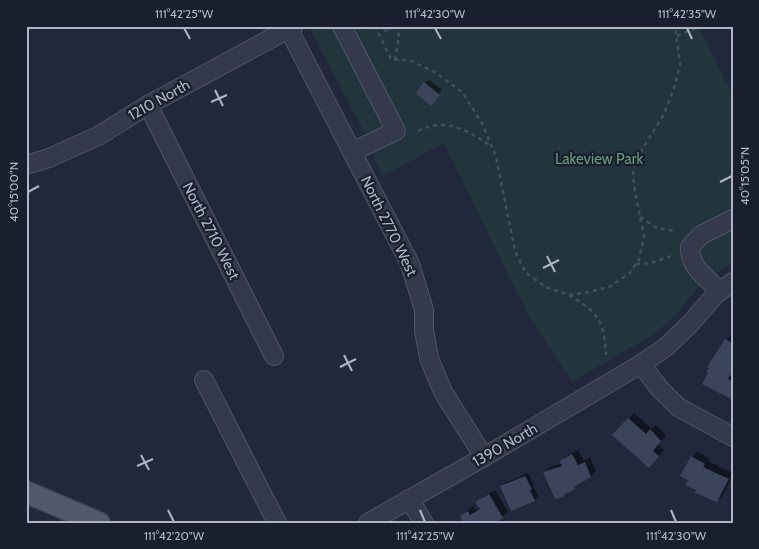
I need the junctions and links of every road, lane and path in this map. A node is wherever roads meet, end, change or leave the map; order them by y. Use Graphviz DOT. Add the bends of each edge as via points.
graph roads {
  1 [pos="342,26"];
  2 [pos="375,26"];
  3 [pos="397,26"];
  4 [pos="675,26"];
  5 [pos="701,26"];
  6 [pos="717,26"];
  7 [pos="289,27"];
  8 [pos="726,28"];
  9 [pos="677,36"];
  10 [pos="395,60"];
  11 [pos="148,106"];
  12 [pos="418,131"];
  13 [pos="492,146"];
  14 [pos="352,152"];
  15 [pos="26,165"];
  16 [pos="640,217"];
  17 [pos="733,219"];
  18 [pos="675,231"];
  19 [pos="671,256"];
  20 [pos="636,264"];
  21 [pos="726,287"];
  22 [pos="569,295"];
  23 [pos="606,355"];
  24 [pos="274,356"];
  25 [pos="641,364"];
  26 [pos="204,380"];
  27 [pos="733,438"];
  28 [pos="484,457"];
  29 [pos="26,492"];
  30 [pos="409,499"];
  31 [pos="99,523"];
  32 [pos="277,523"];
  33 [pos="368,523"];
  34 [pos="424,523"];
  1 -- 14 [label="street" via="396,131"];
  2 -- 10 [label="path" via="391,59"];
  3 -- 10 [label="path" via="399,37"];
  4 -- 9 [label="path"];
  5 -- 9 [label="path"];
  6 -- 8 [label="path"];
  7 -- 11 [label="street, 1210 North"];
  7 -- 14 [label="street, North 2770 West"];
  9 -- 16 [label="path" via="680,64 674,88 664,114 633,169"];
  10 -- 13 [label="path" via="412,61 462,92"];
  11 -- 15 [label="street, 1210 North" via="98,136"];
  11 -- 24 [label="street, North 2710 West"];
  12 -- 13 [label="path" via="437,125 458,127"];
  13 -- 22 [label="path" via="515,251 526,272 546,287"];
  14 -- 28 [label="street, North 2770 West" via="410,264 424,310 429,358 443,392"];
  16 -- 18 [label="path" via="657,228"];
  16 -- 20 [label="path" via="644,237"];
  17 -- 21 [label="street" via="701,235 690,247 694,266"];
  19 -- 20 [label="path"];
  20 -- 22 [label="path" via="630,273 611,286"];
  21 -- 25 [label="street, 1390 North" via="666,347"];
  22 -- 23 [label="path" via="585,304 603,326"];
  25 -- 27 [label="street" via="678,407"];
  25 -- 28 [label="street, 1390 North"];
  26 -- 32 [label="street"];
  28 -- 30 [label="street, 1390 North"];
  29 -- 31 [label="main road"];
  30 -- 33 [label="street, 1390 North"];
  30 -- 34 [label="street"];
}
